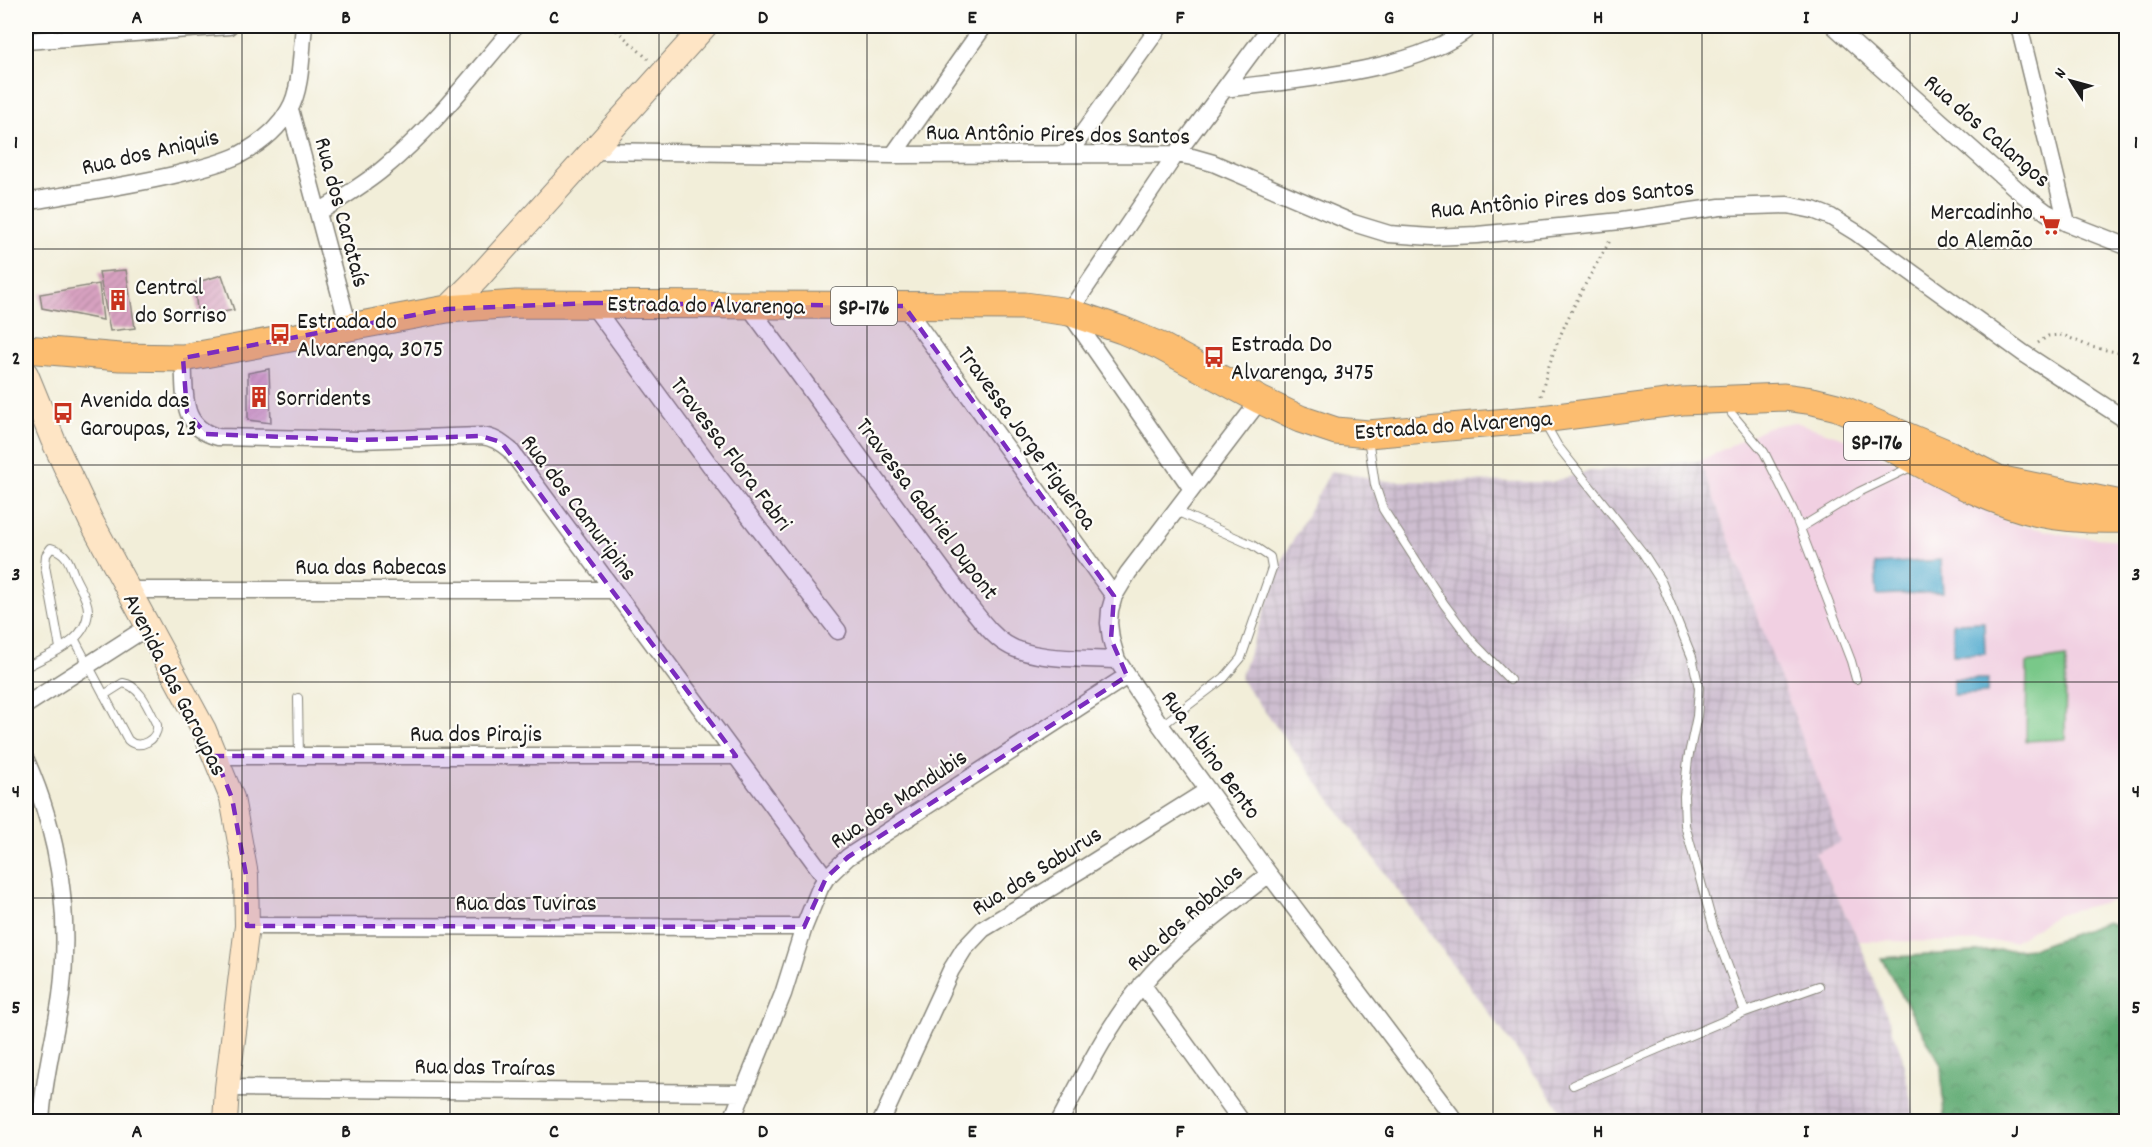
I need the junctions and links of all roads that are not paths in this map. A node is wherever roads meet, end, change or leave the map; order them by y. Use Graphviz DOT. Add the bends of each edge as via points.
graph roads {
  1 [pos="230,26"];
  2 [pos="304,26"];
  3 [pos="515,26"];
  4 [pos="705,26"];
  5 [pos="984,26"];
  6 [pos="1160,26"];
  7 [pos="1272,26"];
  8 [pos="1471,26"];
  9 [pos="1834,26"];
  10 [pos="2019,26"];
  11 [pos="1847,32"];
  12 [pos="26,41"];
  13 [pos="1224,89"];
  14 [pos="290,109"];
  15 [pos="592,151"];
  16 [pos="1068,154"];
  17 [pos="1176,154"];
  18 [pos="893,156"];
  19 [pos="26,202"];
  20 [pos="319,212"];
  21 [pos="2067,223"];
  22 [pos="2127,246"];
  23 [pos="591,303"];
  24 [pos="748,305"];
  25 [pos="904,306"];
  26 [pos="447,309"];
  27 [pos="1069,312"];
  28 [pos="349,328"];
  29 [pos="26,349"];
  30 [pos="183,358"];
  31 [pos="26,374"];
  32 [pos="1260,400"];
  33 [pos="1615,409"];
  34 [pos="1732,414"];
  35 [pos="1542,419"];
  36 [pos="2127,420"];
  37 [pos="1368,434"];
  38 [pos="1920,463"];
  39 [pos="1192,489"];
  40 [pos="2127,505"];
  41 [pos="1176,510"];
  42 [pos="2127,519"];
  43 [pos="1800,528"];
  44 [pos="130,590"];
  45 [pos="613,590"];
  46 [pos="1114,596"];
  47 [pos="149,626"];
  48 [pos="838,632"];
  49 [pos="75,640"];
  50 [pos="60,648"];
  51 [pos="1117,660"];
  52 [pos="88,665"];
  53 [pos="26,668"];
  54 [pos="1127,676"];
  55 [pos="1856,679"];
  56 [pos="1510,680"];
  57 [pos="104,695"];
  58 [pos="298,698"];
  59 [pos="26,705"];
  60 [pos="1161,726"];
  61 [pos="215,756"];
  62 [pos="736,756"];
  63 [pos="299,757"];
  64 [pos="26,760"];
  65 [pos="1208,790"];
  66 [pos="1269,874"];
  67 [pos="826,878"];
  68 [pos="247,926"];
  69 [pos="804,927"];
  70 [pos="1142,984"];
  71 [pos="1820,986"];
  72 [pos="1744,1012"];
  73 [pos="1573,1085"];
  74 [pos="228,1088"];
  75 [pos="743,1093"];
  76 [pos="41,1122"];
  77 [pos="225,1122"];
  78 [pos="731,1122"];
  79 [pos="881,1122"];
  80 [pos="1059,1122"];
  81 [pos="1242,1122"];
  82 [pos="1456,1122"];
  1 -- 12 [label="street"];
  2 -- 14 [label="street, Rua dos Aniquis"];
  3 -- 20 [label="street" via="416,139 384,169"];
  4 -- 15 [label="street"];
  5 -- 18 [label="street"];
  6 -- 16 [label="street"];
  7 -- 13 [label="street"];
  8 -- 13 [label="street" via="1443,45 1413,57 1347,73"];
  9 -- 11 [label="street, Rua dos Calangos"];
  10 -- 21 [label="street"];
  11 -- 21 [label="street, Rua dos Calangos" via="2021,193"];
  13 -- 17 [label="street"];
  14 -- 19 [label="street, Rua dos Aniquis" via="265,139 211,166"];
  14 -- 20 [label="street, Rua dos Carataís"];
  15 -- 18 [label="street, Rua Antônio Pires dos Santos"];
  15 -- 26 [label="street"];
  16 -- 17 [label="street, Rua Antônio Pires dos Santos"];
  16 -- 18 [label="street, Rua Antônio Pires dos Santos"];
  17 -- 27 [label="street"];
  17 -- 36 [label="street, Rua Antônio Pires dos Santos" via="1214,163 1353,223 1389,234 1477,235 1720,207 1788,206 1813,210 1857,233 2024,353"];
  20 -- 28 [label="street, Rua dos Carataís"];
  21 -- 22 [label="street, Rua dos Calangos"];
  23 -- 24 [label="main road, Estrada do Alvarenga / SP-176"];
  23 -- 26 [label="main road, Estrada do Alvarenga / SP-176"];
  23 -- 48 [label="street, Travessa Flora Fabri"];
  24 -- 25 [label="main road, Estrada do Alvarenga / SP-176"];
  24 -- 51 [label="street, Travessa Gabriel Dupont" via="991,632 1005,644 1028,654"];
  25 -- 27 [label="main road, Estrada do Alvarenga / SP-176" via="1025,306"];
  25 -- 46 [label="street, Travessa Jorge Figueroa"];
  26 -- 28 [label="main road, Estrada do Alvarenga / SP-176"];
  27 -- 32 [label="main road, Estrada do Alvarenga / SP-176" via="1160,346"];
  27 -- 39 [label="street"];
  28 -- 30 [label="main road, Estrada do Alvarenga / SP-176"];
  29 -- 30 [label="main road, Estrada do Alvarenga / SP-176"];
  30 -- 45 [label="street, Rua dos Camuripins" via="187,412 206,434 359,440 492,437 510,450"];
  31 -- 44 [label="street, Avenida das Garoupas" via="90,519"];
  32 -- 37 [label="main road, Estrada do Alvarenga / SP-176" via="1336,431"];
  32 -- 39 [label="street, Rua Albino Bento"];
  33 -- 34 [label="main road, Estrada do Alvarenga / SP-176"];
  33 -- 35 [label="main road, Estrada do Alvarenga / SP-176"];
  33 -- 40 [label="main road, Estrada do Alvarenga / SP-176" via="1742,398 1813,401 1858,415 1998,479"];
  34 -- 38 [label="main road, Estrada do Alvarenga / SP-176" via="1820,420 1872,439"];
  34 -- 43 [label="lane" via="1764,452"];
  35 -- 37 [label="main road, Estrada do Alvarenga / SP-176"];
  35 -- 72 [label="lane" via="1557,445 1661,581 1692,657 1699,688 1684,796 1685,825 1714,929"];
  37 -- 56 [label="lane" via="1375,485 1383,509 1444,604 1471,640"];
  38 -- 42 [label="main road, Estrada do Alvarenga / SP-176" via="1965,486 2039,513"];
  38 -- 43 [label="lane" via="1859,492"];
  39 -- 41 [label="street, Rua Albino Bento"];
  41 -- 46 [label="street, Rua Albino Bento"];
  41 -- 60 [label="lane" via="1252,544 1270,557 1272,568 1241,658 1224,678"];
  43 -- 55 [label="lane"];
  44 -- 45 [label="street, Rua das Rabecas"];
  44 -- 47 [label="street, Avenida das Garoupas"];
  45 -- 62 [label="street, Rua dos Camuripins"];
  46 -- 51 [label="street, Rua Albino Bento" via="1109,623"];
  47 -- 52 [label="street"];
  47 -- 61 [label="street, Avenida das Garoupas"];
  49 -- 50 [label="lane"];
  49 -- 50 [label="lane" via="84,627 88,608 67,557 51,548 45,566"];
  49 -- 52 [label="lane"];
  50 -- 53 [label="lane"];
  51 -- 54 [label="street, Rua Albino Bento"];
  52 -- 57 [label="lane"];
  52 -- 59 [label="street"];
  54 -- 60 [label="street, Rua Albino Bento"];
  54 -- 67 [label="street, Rua dos Mandubis" via="848,858"];
  57 -- 57 [label="lane" via="132,744 140,745 156,737 157,725 130,684 123,683"];
  58 -- 63 [label="lane"];
  60 -- 65 [label="street, Rua Albino Bento"];
  61 -- 63 [label="street, Rua dos Pirajis"];
  61 -- 68 [label="street, Avenida das Garoupas" via="232,798 246,875"];
  62 -- 63 [label="street, Rua dos Pirajis"];
  62 -- 67 [label="street, Rua dos Camuripins"];
  64 -- 76 [label="street" via="56,852 65,935 61,996"];
  65 -- 66 [label="street, Rua Albino Bento"];
  65 -- 79 [label="street, Rua dos Saburus" via="983,929 951,970"];
  66 -- 70 [label="street, Rua dos Robalos" via="1176,949"];
  66 -- 82 [label="street, Rua Albino Bento"];
  67 -- 69 [label="street, Rua dos Mandubis"];
  68 -- 69 [label="street, Rua das Tuviras"];
  68 -- 74 [label="street, Avenida das Garoupas"];
  69 -- 75 [label="street, Rua dos Mandubis" via="783,994"];
  70 -- 80 [label="street, Rua dos Robalos" via="1102,1043"];
  70 -- 81 [label="street"];
  71 -- 72 [label="lane"];
  72 -- 73 [label="lane"];
  74 -- 75 [label="street, Rua das Traíras"];
  74 -- 77 [label="street, Avenida das Garoupas"];
  75 -- 78 [label="street, Rua dos Mandubis"];
}
